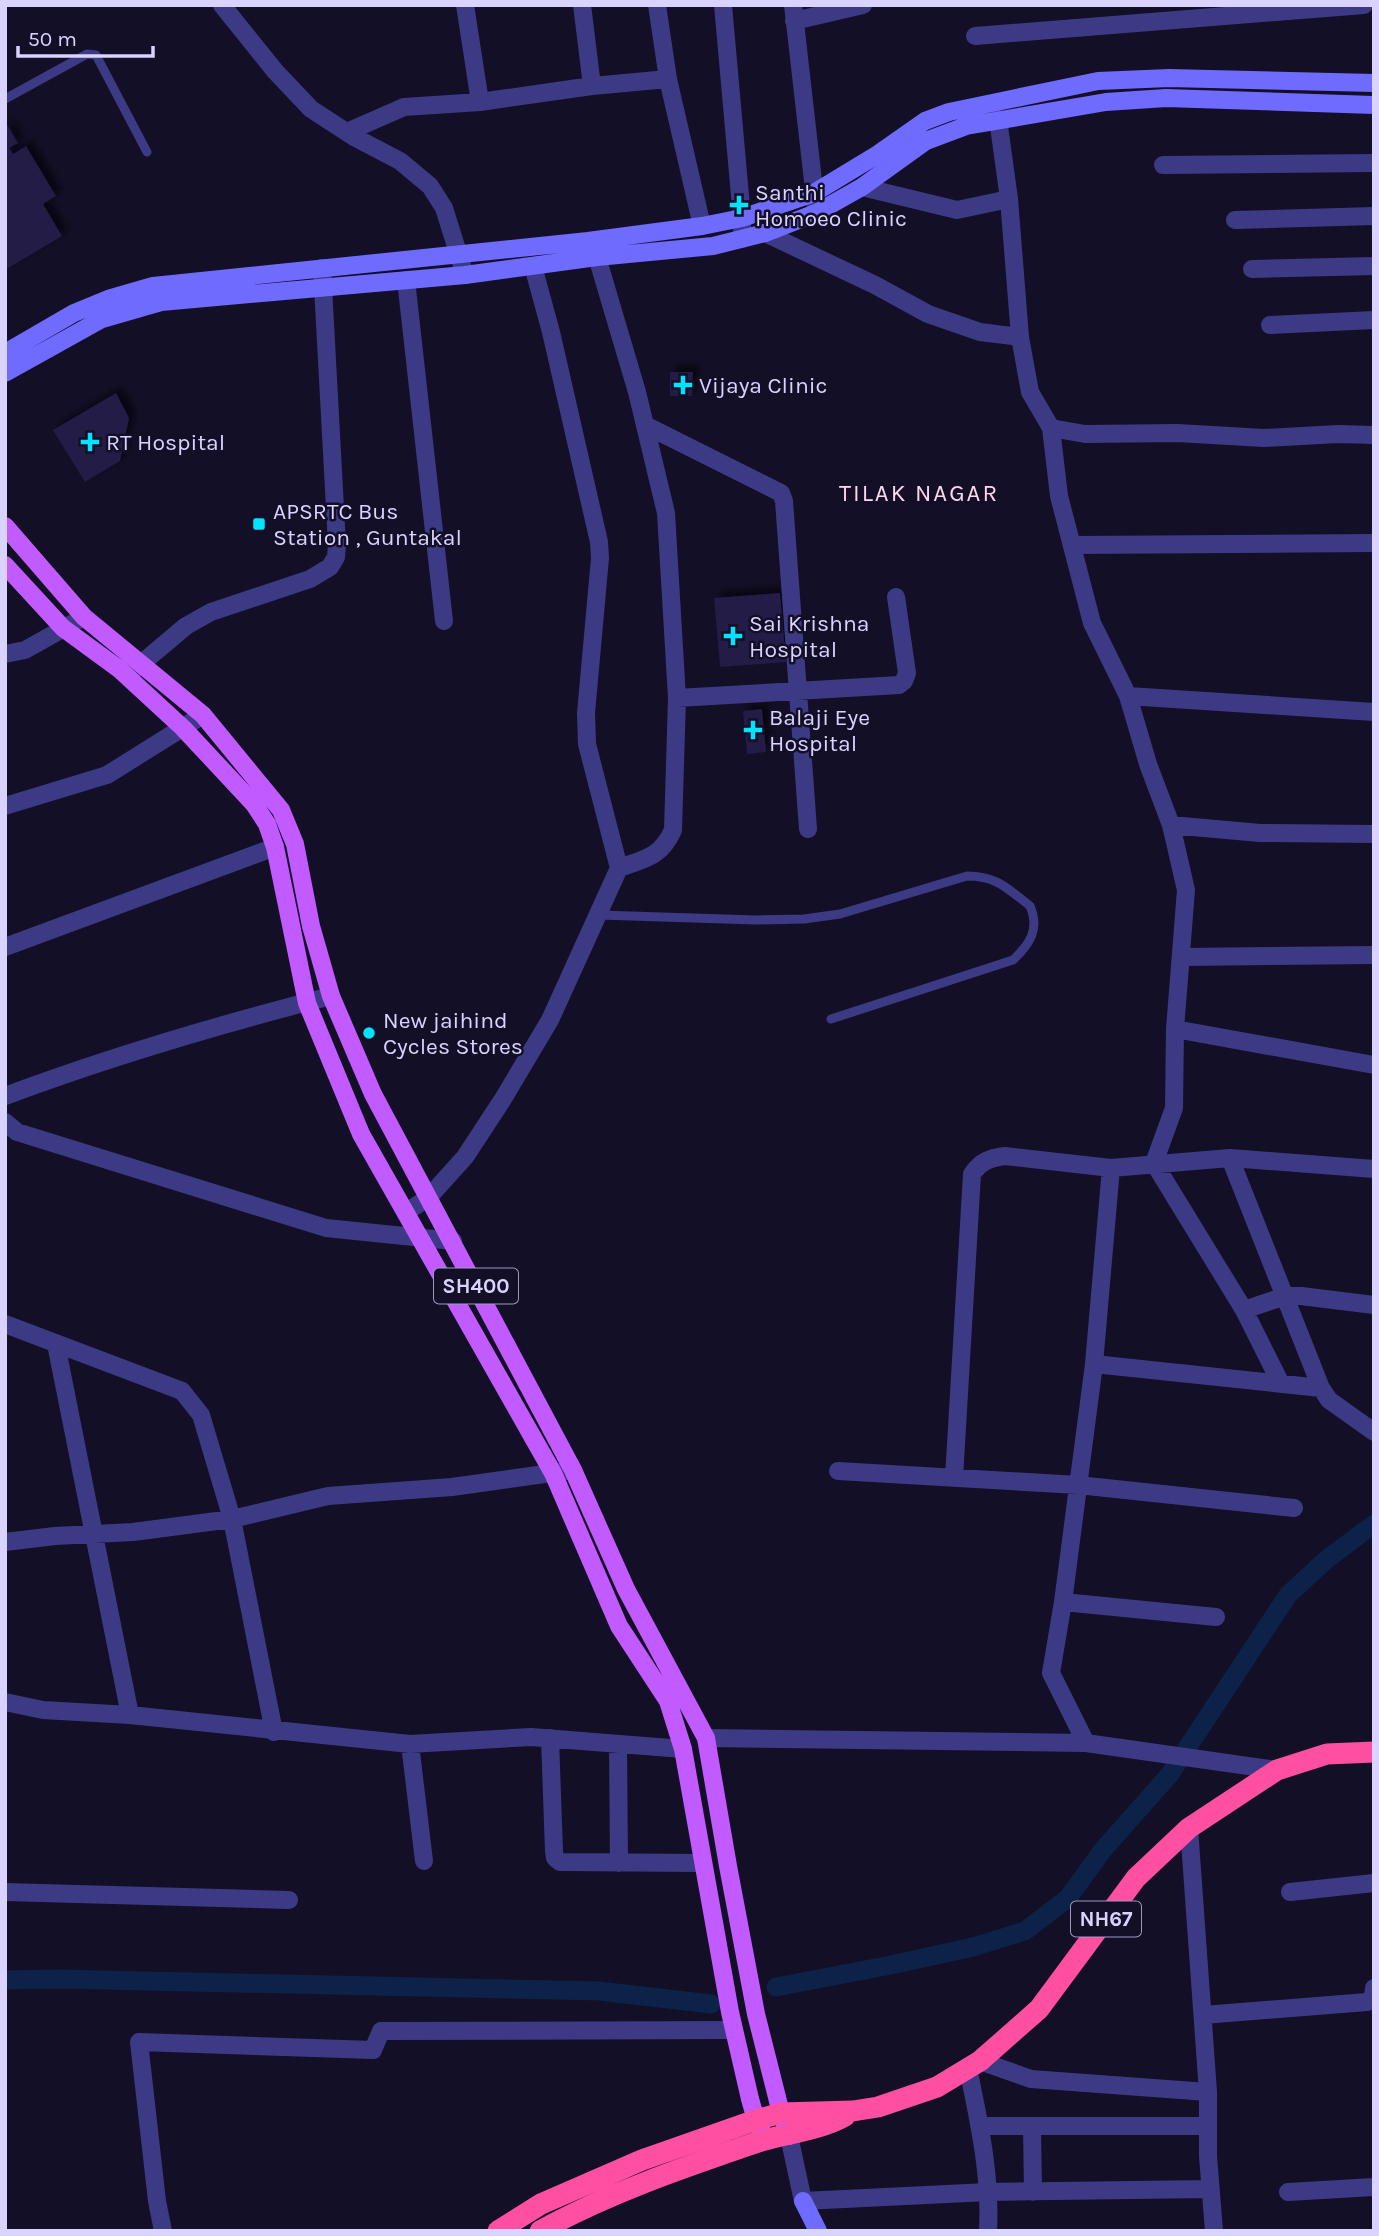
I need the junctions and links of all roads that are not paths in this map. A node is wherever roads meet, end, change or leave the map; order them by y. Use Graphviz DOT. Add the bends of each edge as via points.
graph roads {
  1 [pos="222,5"];
  2 [pos="465,5"];
  3 [pos="582,5"];
  4 [pos="657,5"];
  5 [pos="723,5"];
  6 [pos="863,5"];
  7 [pos="1364,5"];
  8 [pos="793,13"];
  9 [pos="975,36"];
  10 [pos="668,79"];
  11 [pos="1374,83"];
  12 [pos="592,86"];
  13 [pos="5,99"];
  14 [pos="480,102"];
  15 [pos="1374,105"];
  16 [pos="998,120"];
  17 [pos="347,132"];
  18 [pos="147,152"];
  19 [pos="1374,163"];
  20 [pos="1163,165"];
  21 [pos="862,187"];
  22 [pos="814,193"];
  23 [pos="1009,199"];
  24 [pos="816,213"];
  25 [pos="1374,216"];
  26 [pos="742,218"];
  27 [pos="1235,220"];
  28 [pos="702,226"];
  29 [pos="765,233"];
  30 [pos="742,239"];
  31 [pos="459,254"];
  32 [pos="597,257"];
  33 [pos="533,266"];
  34 [pos="1374,266"];
  35 [pos="322,268"];
  36 [pos="1252,269"];
  37 [pos="465,275"];
  38 [pos="405,280"];
  39 [pos="323,287"];
  40 [pos="1374,320"];
  41 [pos="1270,325"];
  42 [pos="1020,337"];
  43 [pos="5,353"];
  44 [pos="5,373"];
  45 [pos="645,425"];
  46 [pos="1051,428"];
  47 [pos="1374,435"];
  48 [pos="5,526"];
  49 [pos="1374,543"];
  50 [pos="1072,545"];
  51 [pos="5,565"];
  52 [pos="896,597"];
  53 [pos="84,617"];
  54 [pos="444,621"];
  55 [pos="63,628"];
  56 [pos="5,654"];
  57 [pos="142,664"];
  58 [pos="127,676"];
  59 [pos="798,691"];
  60 [pos="1128,696"];
  61 [pos="677,698"];
  62 [pos="1374,712"];
  63 [pos="203,715"];
  64 [pos="183,728"];
  65 [pos="5,806"];
  66 [pos="1171,825"];
  67 [pos="808,829"];
  68 [pos="1374,834"];
  69 [pos="275,847"];
  70 [pos="619,868"];
  71 [pos="599,915"];
  72 [pos="5,947"];
  73 [pos="1374,955"];
  74 [pos="1181,957"];
  75 [pos="331,996"];
  76 [pos="307,1003"];
  77 [pos="831,1019"];
  78 [pos="1175,1029"];
  79 [pos="1374,1065"];
  80 [pos="5,1096"];
  81 [pos="5,1122"];
  82 [pos="1230,1158"];
  83 [pos="1154,1163"];
  84 [pos="1111,1168"];
  85 [pos="1374,1170"];
  86 [pos="428,1198"];
  87 [pos="406,1212"];
  88 [pos="421,1239"];
  89 [pos="453,1241"];
  90 [pos="1285,1296"];
  91 [pos="1374,1305"];
  92 [pos="1244,1310"];
  93 [pos="5,1324"];
  94 [pos="56,1344"];
  95 [pos="1094,1364"];
  96 [pos="1282,1384"];
  97 [pos="1321,1388"];
  98 [pos="1374,1432"];
  99 [pos="573,1470"];
  100 [pos="838,1471"];
  101 [pos="553,1473"];
  102 [pos="954,1478"];
  103 [pos="1077,1485"];
  104 [pos="1294,1507"];
  105 [pos="232,1519"];
  106 [pos="93,1534"];
  107 [pos="5,1542"];
  108 [pos="1063,1602"];
  109 [pos="1216,1617"];
  110 [pos="5,1702"];
  111 [pos="130,1715"];
  112 [pos="274,1732"];
  113 [pos="550,1738"];
  114 [pos="706,1738"];
  115 [pos="1086,1743"];
  116 [pos="410,1744"];
  117 [pos="618,1744"];
  118 [pos="682,1749"];
  119 [pos="1374,1752"];
  120 [pos="1278,1770"];
  121 [pos="1189,1828"];
  122 [pos="424,1861"];
  123 [pos="620,1863"];
  124 [pos="702,1863"];
  125 [pos="1374,1883"];
  126 [pos="5,1892"];
  127 [pos="1290,1892"];
  128 [pos="289,1900"];
  129 [pos="1374,1988"];
  130 [pos="1203,2015"];
  131 [pos="734,2030"];
  132 [pos="974,2065"];
  133 [pos="1208,2092"];
  134 [pos="853,2111"];
  135 [pos="781,2113"];
  136 [pos="755,2120"];
  137 [pos="980,2126"];
  138 [pos="1032,2126"];
  139 [pos="1208,2126"];
  140 [pos="789,2136"];
  141 [pos="1374,2187"];
  142 [pos="1210,2189"];
  143 [pos="988,2192"];
  144 [pos="1033,2192"];
  145 [pos="1288,2192"];
  146 [pos="803,2200"];
  147 [pos="163,2231"];
  148 [pos="498,2231"];
  149 [pos="540,2231"];
  150 [pos="818,2231"];
  151 [pos="988,2231"];
  152 [pos="1214,2231"];
  1 -- 17 [label="street" via="311,109"];
  2 -- 14 [label="street"];
  3 -- 12 [label="street"];
  4 -- 10 [label="street"];
  5 -- 26 [label="street"];
  6 -- 8 [label="street"];
  7 -- 9 [label="street"];
  8 -- 22 [label="street"];
  10 -- 12 [label="street"];
  10 -- 28 [label="street"];
  11 -- 22 [label="street" via="1169,78 1098,81 990,102 925,121"];
  12 -- 14 [label="street"];
  13 -- 18 [label="lane" via="87,54 96,55"];
  14 -- 17 [label="street" via="404,107"];
  15 -- 16 [label="street" via="1166,99 1106,102"];
  16 -- 21 [label="street" via="966,125 926,141"];
  16 -- 23 [label="street"];
  17 -- 31 [label="street" via="400,161 430,186 444,208"];
  19 -- 20 [label="street"];
  21 -- 23 [label="street" via="957,210"];
  21 -- 24 [label="street"];
  22 -- 24 [label="street"];
  22 -- 26 [label="street"];
  23 -- 42 [label="street"];
  24 -- 29 [label="street"];
  25 -- 27 [label="street"];
  26 -- 28 [label="street"];
  26 -- 30 [label="street"];
  28 -- 31 [label="street"];
  29 -- 30 [label="street"];
  29 -- 42 [label="street" via="928,314 980,332"];
  30 -- 32 [label="street"];
  31 -- 35 [label="street"];
  31 -- 37 [label="street"];
  32 -- 33 [label="street"];
  32 -- 45 [label="street"];
  33 -- 37 [label="street"];
  33 -- 70 [label="street" via="599,542 587,744"];
  34 -- 36 [label="street"];
  35 -- 39 [label="street"];
  35 -- 43 [label="street" via="153,286 74,313"];
  37 -- 38 [label="street"];
  38 -- 39 [label="street"];
  38 -- 54 [label="street"];
  39 -- 44 [label="street" via="161,302 127,310"];
  39 -- 57 [label="street" via="336,557 330,567 310,579 202,617"];
  40 -- 41 [label="street"];
  42 -- 46 [label="street" via="1030,392"];
  45 -- 59 [label="street" via="781,493"];
  45 -- 61 [label="street" via="666,513"];
  46 -- 47 [label="street" via="1085,434 1264,438"];
  46 -- 50 [label="street" via="1059,496"];
  48 -- 53 [label="main road, SH400"];
  49 -- 50 [label="street"];
  50 -- 60 [label="street" via="1092,623"];
  51 -- 55 [label="main road, SH400"];
  52 -- 59 [label="street" via="904,681 899,685"];
  53 -- 55 [label="street"];
  53 -- 57 [label="main road, SH400"];
  55 -- 56 [label="street" via="25,650"];
  55 -- 58 [label="main road, SH400"];
  57 -- 58 [label="street"];
  57 -- 63 [label="main road, SH400"];
  58 -- 64 [label="main road, SH400"];
  59 -- 61 [label="street"];
  59 -- 67 [label="street"];
  60 -- 62 [label="street"];
  60 -- 66 [label="street"];
  61 -- 70 [label="street" via="673,830 654,856"];
  63 -- 64 [label="street"];
  63 -- 75 [label="main road, SH400" via="281,810 295,844"];
  64 -- 65 [label="street" via="107,775"];
  64 -- 69 [label="main road, SH400" via="254,804"];
  66 -- 68 [label="street" via="1260,833"];
  66 -- 74 [label="street" via="1186,890"];
  69 -- 72 [label="street"];
  69 -- 76 [label="main road, SH400"];
  70 -- 71 [label="street"];
  71 -- 77 [label="lane" via="804,919 840,914 967,876 994,879 1030,906 1035,930 1027,947 1013,960"];
  71 -- 86 [label="street" via="550,1020 523,1065 465,1157"];
  73 -- 74 [label="street"];
  74 -- 78 [label="street"];
  75 -- 76 [label="street"];
  75 -- 86 [label="main road, SH400" via="373,1094"];
  76 -- 80 [label="street" via="82,1067"];
  76 -- 87 [label="main road, SH400" via="361,1134"];
  78 -- 79 [label="street"];
  78 -- 83 [label="street" via="1174,1108"];
  81 -- 88 [label="street" via="17,1132 326,1228"];
  82 -- 83 [label="street"];
  82 -- 85 [label="street"];
  82 -- 90 [label="street"];
  83 -- 84 [label="street"];
  83 -- 92 [label="street"];
  84 -- 95 [label="street"];
  84 -- 102 [label="street" via="1005,1156 978,1165 972,1174"];
  86 -- 87 [label="street"];
  86 -- 89 [label="main road, SH400"];
  87 -- 88 [label="main road, SH400"];
  88 -- 89 [label="street"];
  88 -- 101 [label="main road, SH400"];
  89 -- 99 [label="main road, SH400"];
  90 -- 91 [label="street"];
  90 -- 92 [label="street"];
  90 -- 97 [label="street"];
  92 -- 96 [label="street"];
  93 -- 94 [label="street"];
  94 -- 105 [label="street" via="182,1391 201,1415"];
  94 -- 106 [label="street"];
  95 -- 96 [label="street"];
  95 -- 103 [label="street"];
  96 -- 97 [label="street"];
  97 -- 98 [label="street" via="1329,1400"];
  99 -- 101 [label="street"];
  99 -- 114 [label="main road, SH400" via="626,1589"];
  100 -- 102 [label="street"];
  101 -- 105 [label="street" via="452,1487 328,1496"];
  101 -- 118 [label="main road, SH400" via="619,1626 668,1702"];
  102 -- 103 [label="street"];
  103 -- 104 [label="street"];
  103 -- 108 [label="street"];
  105 -- 106 [label="street"];
  105 -- 112 [label="street"];
  106 -- 107 [label="street"];
  106 -- 111 [label="street"];
  108 -- 109 [label="street"];
  108 -- 115 [label="street" via="1051,1674"];
  110 -- 111 [label="street" via="43,1710"];
  111 -- 112 [label="street"];
  112 -- 116 [label="street"];
  113 -- 116 [label="street"];
  113 -- 117 [label="street"];
  113 -- 123 [label="street" via="555,1858 560,1862"];
  114 -- 115 [label="street"];
  114 -- 135 [label="main road, SH400" via="756,2014"];
  115 -- 120 [label="street"];
  116 -- 122 [label="street"];
  117 -- 118 [label="street"];
  117 -- 123 [label="street"];
  118 -- 124 [label="main road, SH400"];
  119 -- 120 [label="highway, NH67" via="1327,1754"];
  120 -- 121 [label="highway, NH67"];
  121 -- 130 [label="street"];
  121 -- 132 [label="highway, NH67" via="1136,1878 1039,2010"];
  123 -- 124 [label="street"];
  124 -- 131 [label="main road, SH400"];
  125 -- 127 [label="street"];
  126 -- 128 [label="street"];
  129 -- 130 [label="street" via="1367,2002"];
  130 -- 133 [label="street"];
  131 -- 136 [label="main road, SH400"];
  131 -- 147 [label="street" via="381,2031 373,2050 139,2042"];
  132 -- 133 [label="street" via="1031,2079"];
  132 -- 134 [label="highway, NH67" via="937,2087"];
  132 -- 137 [label="street"];
  133 -- 139 [label="street"];
  134 -- 135 [label="highway, NH67"];
  134 -- 140 [label="highway, NH67"];
  135 -- 136 [label="highway, NH67"];
  135 -- 140 [label="main road, SH400"];
  136 -- 140 [label="main road" via="761,2130"];
  136 -- 148 [label="highway, NH67" via="642,2160 541,2204"];
  137 -- 138 [label="street"];
  137 -- 143 [label="street"];
  138 -- 139 [label="street"];
  138 -- 144 [label="street"];
  139 -- 142 [label="street"];
  140 -- 146 [label="street"];
  140 -- 149 [label="highway, NH67" via="685,2167"];
  141 -- 145 [label="street"];
  142 -- 144 [label="street"];
  142 -- 152 [label="street"];
  143 -- 144 [label="street"];
  143 -- 146 [label="street"];
  143 -- 151 [label="street"];
  146 -- 150 [label="street"];
}
